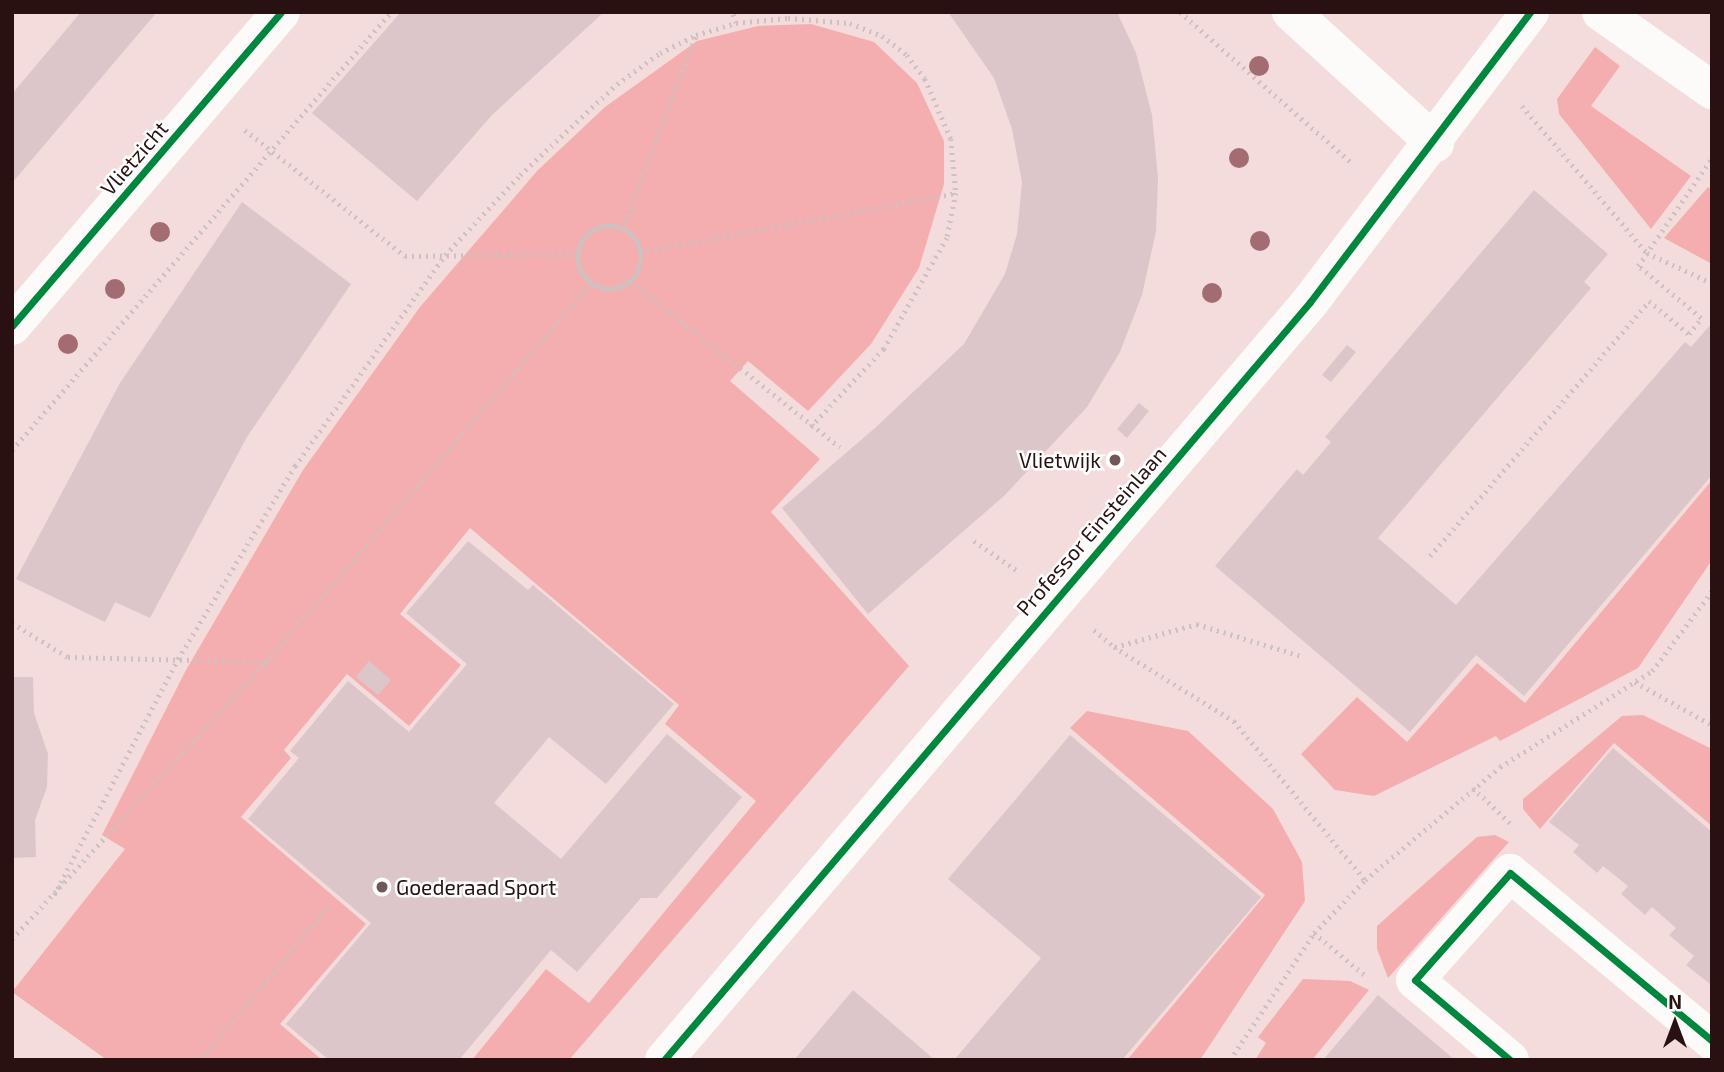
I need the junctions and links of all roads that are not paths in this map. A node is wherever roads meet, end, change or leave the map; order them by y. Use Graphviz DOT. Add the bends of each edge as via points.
graph roads {
  1 [pos="281,12"];
  2 [pos="1292,12"];
  3 [pos="1530,12"];
  4 [pos="1601,12"];
  5 [pos="1712,90"];
  6 [pos="1435,143"];
  7 [pos="12,326"];
  8 [pos="1712,1041"];
  9 [pos="664,1060"];
  10 [pos="1510,1060"];
  1 -- 7 [label="street, Vlietzicht"];
  2 -- 6 [label="street"];
  3 -- 6 [label="street, Professor Einsteinlaan"];
  4 -- 5 [label="street"];
  6 -- 9 [label="street, Professor Einsteinlaan" via="1310,302"];
  8 -- 10 [label="street" via="1510,873 1415,980"];
}
